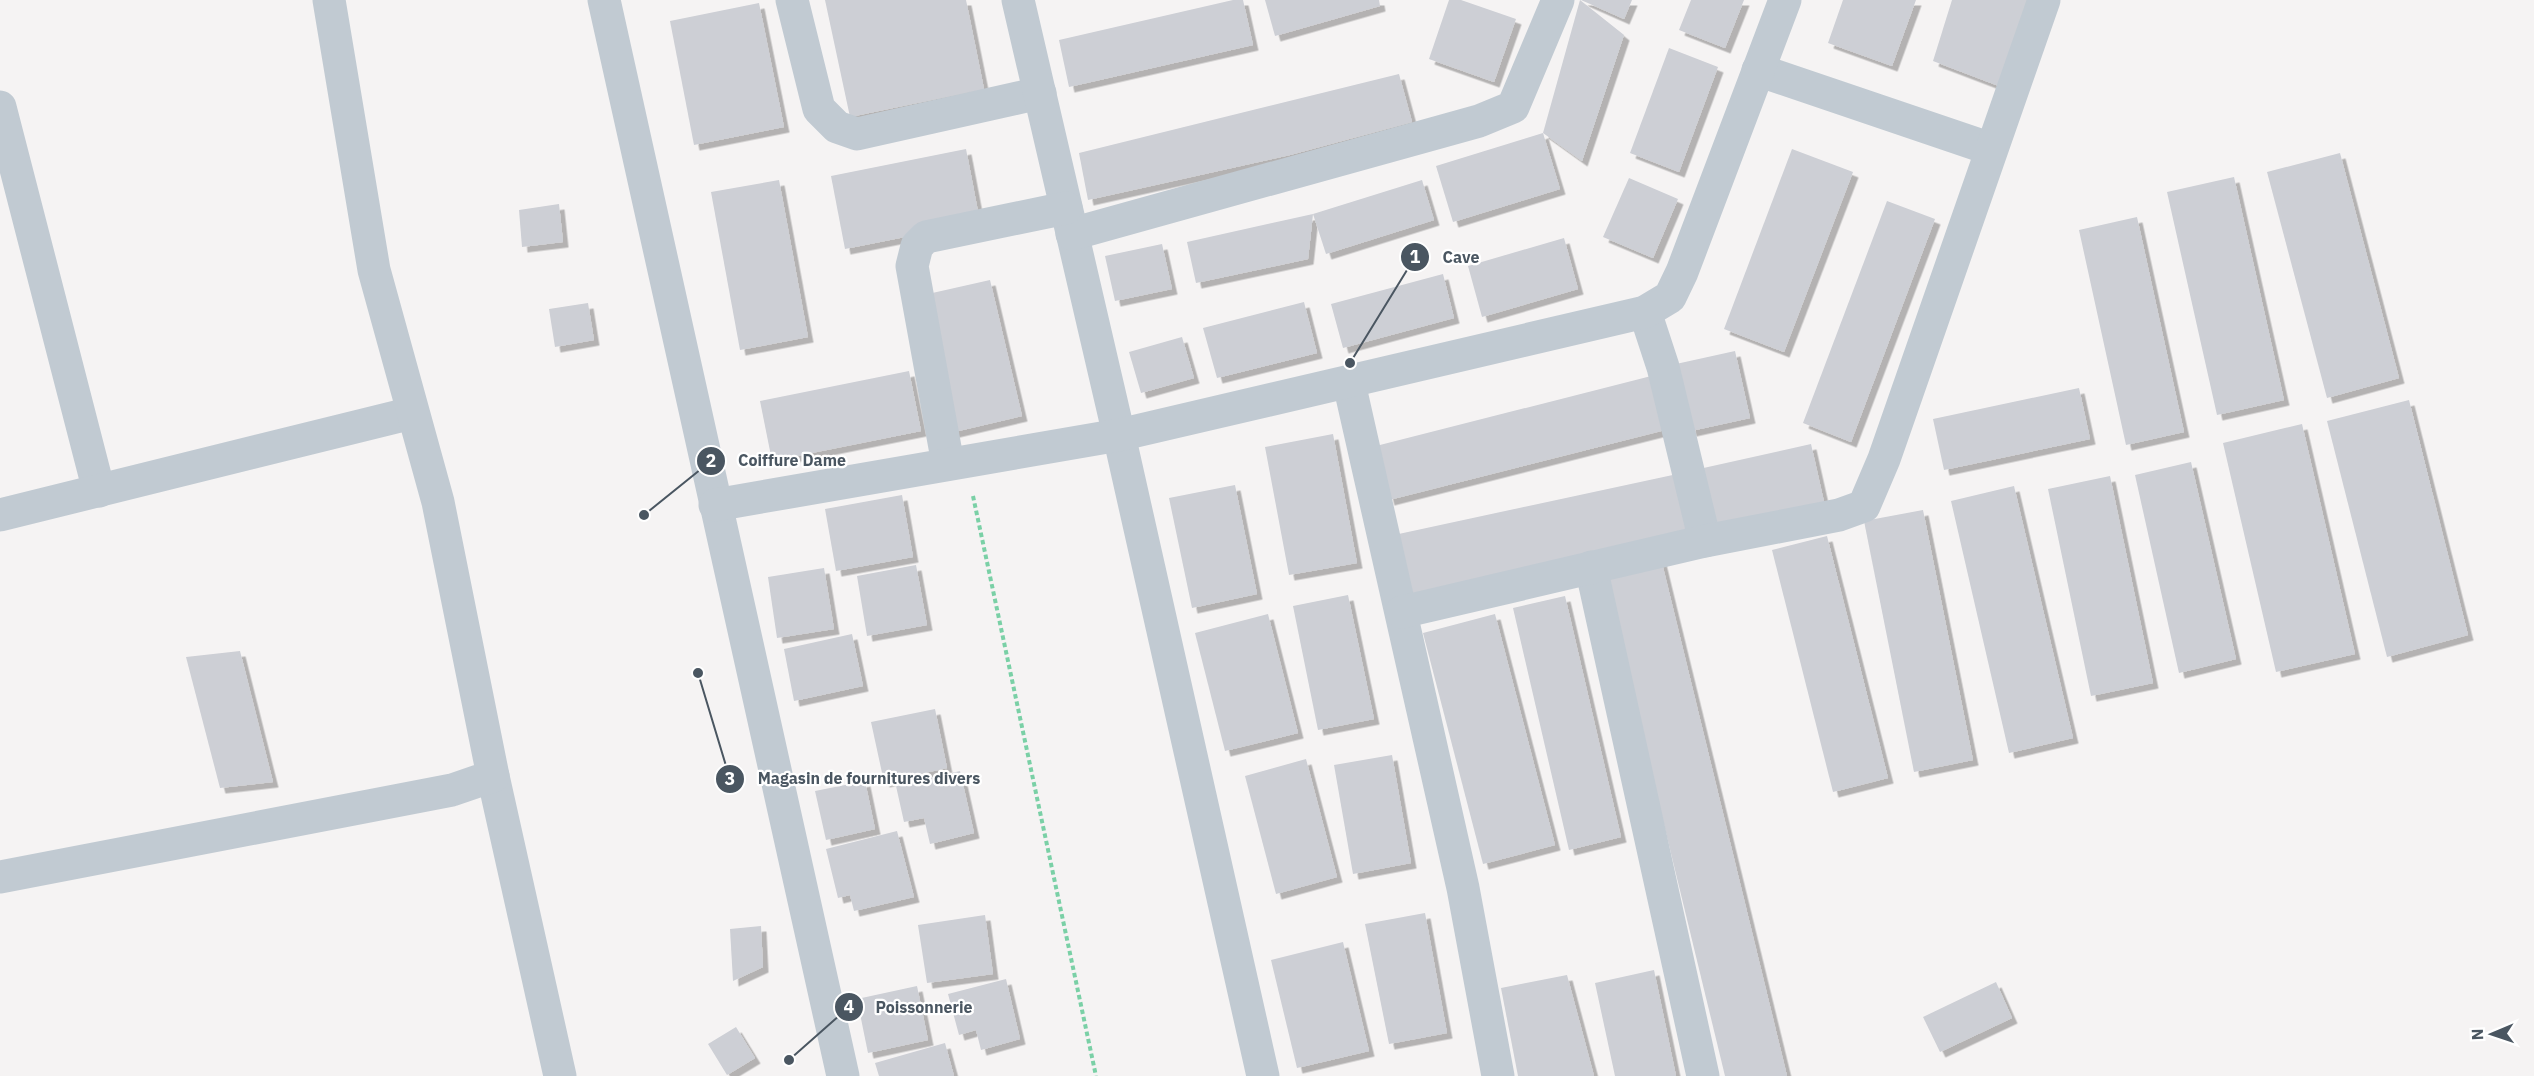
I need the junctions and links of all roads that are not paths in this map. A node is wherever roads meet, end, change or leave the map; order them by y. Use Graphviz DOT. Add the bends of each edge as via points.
graph roads {
  1 [pos="329,0"];
  2 [pos="604,0"];
  3 [pos="792,0"];
  4 [pos="1558,0"];
  5 [pos="1785,0"];
  6 [pos="2044,0"];
  7 [pos="1025,1"];
  8 [pos="1758,70"];
  9 [pos="1040,93"];
  10 [pos="0,107"];
  11 [pos="1991,149"];
  12 [pos="1069,221"];
  13 [pos="1645,312"];
  14 [pos="1349,383"];
  15 [pos="412,413"];
  16 [pos="1119,435"];
  17 [pos="957,462"];
  18 [pos="99,491"];
  19 [pos="715,505"];
  20 [pos="0,514"];
  21 [pos="1705,541"];
  22 [pos="1591,567"];
  23 [pos="1402,612"];
  24 [pos="493,776"];
  25 [pos="0,877"];
  26 [pos="834,1074"];
  27 [pos="560,1076"];
  28 [pos="1263,1076"];
  29 [pos="1498,1076"];
  30 [pos="1703,1076"];
  1 -- 15 [label="street" via="374,270"];
  2 -- 19 [label="street"];
  3 -- 9 [label="street" via="819,109 837,127 857,134"];
  4 -- 12 [label="street" via="1513,107 1479,121"];
  5 -- 8 [label="street"];
  6 -- 11 [label="street"];
  7 -- 9 [label="street"];
  8 -- 11 [label="street"];
  8 -- 13 [label="street" via="1682,272 1670,297"];
  9 -- 12 [label="street"];
  10 -- 18 [label="street"];
  11 -- 21 [label="street" via="1884,459 1864,506 1839,515"];
  12 -- 16 [label="street"];
  12 -- 17 [label="street" via="926,237 917,246 912,266"];
  13 -- 14 [label="street"];
  13 -- 21 [label="street" via="1663,367"];
  14 -- 16 [label="street"];
  14 -- 23 [label="street"];
  15 -- 18 [label="street"];
  15 -- 24 [label="street" via="438,502"];
  16 -- 17 [label="street"];
  16 -- 28 [label="street"];
  17 -- 19 [label="street"];
  18 -- 20 [label="street"];
  19 -- 26 [label="street"];
  21 -- 22 [label="street"];
  22 -- 23 [label="street"];
  22 -- 30 [label="street"];
  23 -- 29 [label="street" via="1463,888"];
  24 -- 25 [label="street" via="452,790"];
  24 -- 27 [label="street"];
}
